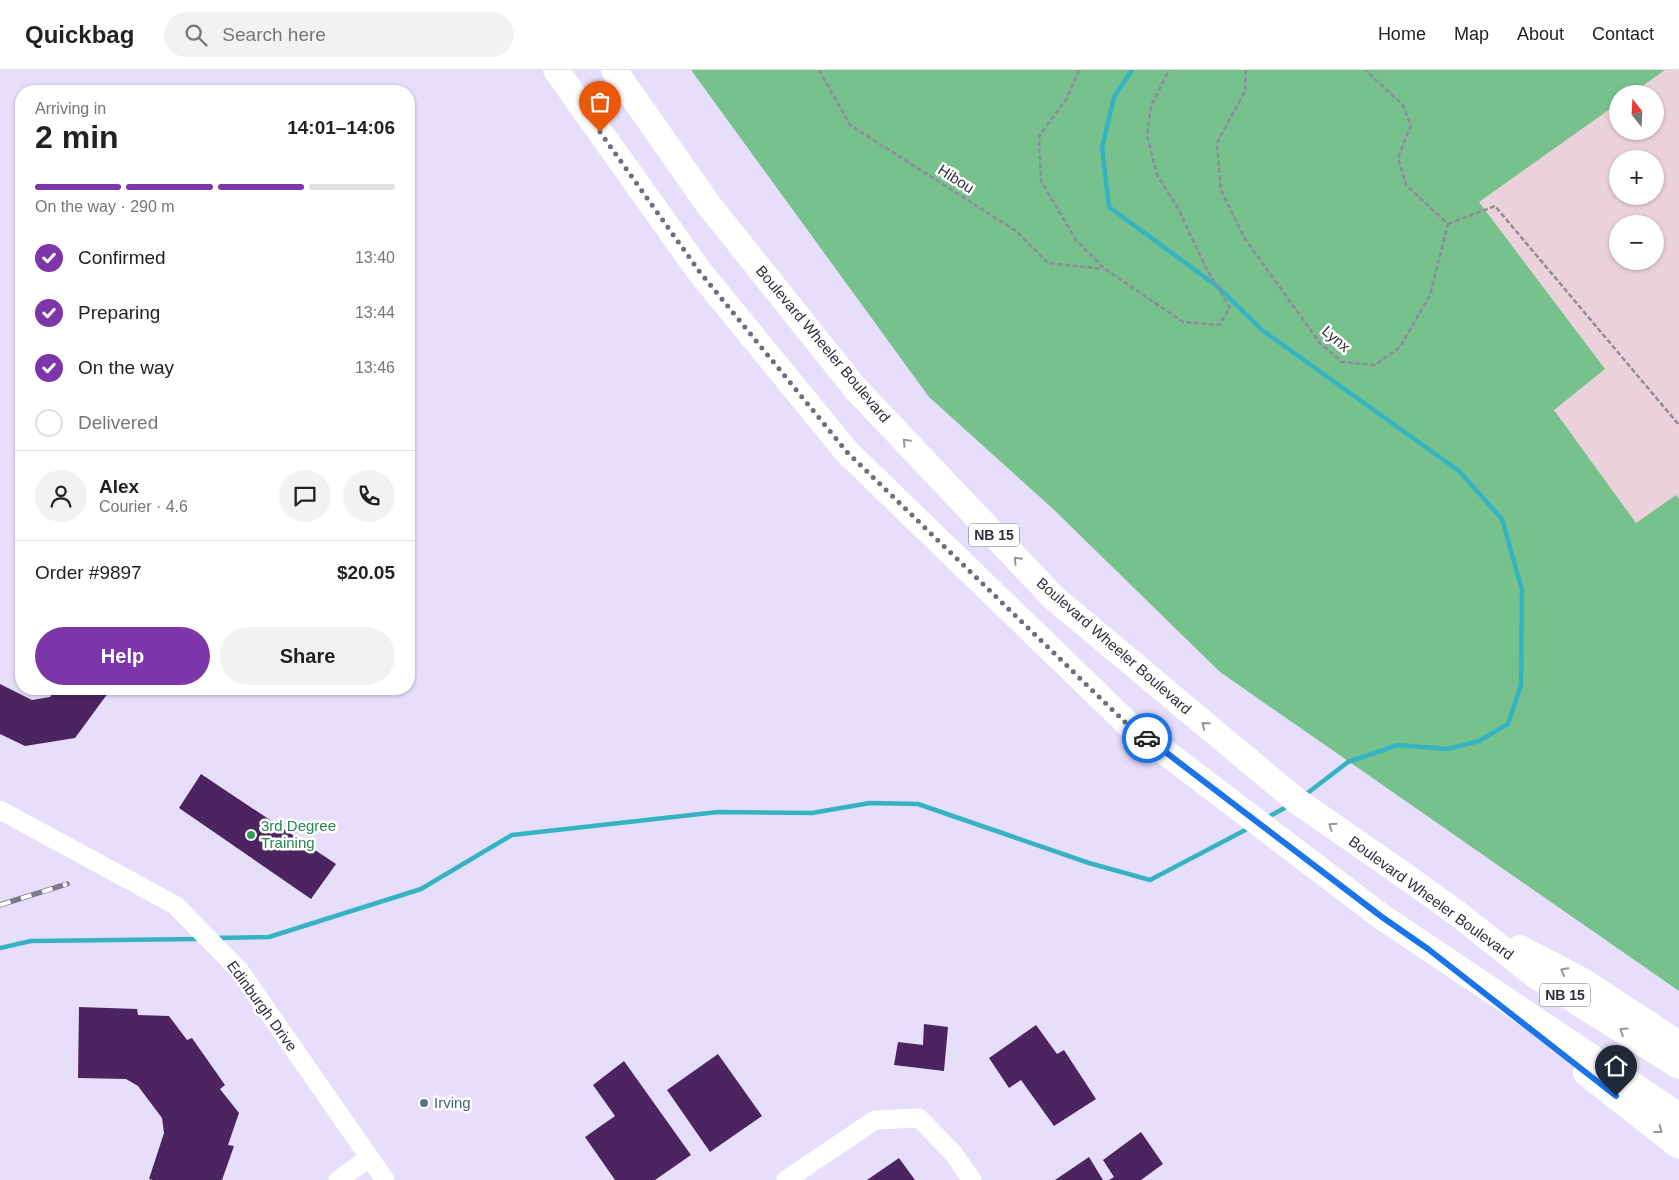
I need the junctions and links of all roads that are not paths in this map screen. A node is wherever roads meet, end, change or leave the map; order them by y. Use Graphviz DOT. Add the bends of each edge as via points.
graph roads {
  1 [pos="556,70"];
  2 [pos="614,70"];
  3 [pos="0,810"];
  4 [pos="1458,914"];
  5 [pos="1428,949"];
  6 [pos="1679,1044"];
  7 [pos="1679,1066"];
  8 [pos="1679,1116"];
  9 [pos="1679,1146"];
  10 [pos="369,1158"];
  11 [pos="338,1180"];
  12 [pos="385,1180"];
  13 [pos="786,1180"];
  14 [pos="972,1180"];
  1 -- 5 [label="highway, NB 15" via="699,271 847,452 1127,724"];
  4 -- 2 [label="highway, Boulevard Wheeler Boulevard / NB 15, one-way" via="1297,801 1053,597 855,388 708,204"];
  3 -- 10 [label="street, Edinburgh Drive" via="175,905 239,970"];
  6 -- 4 [label="highway, one-way" via="1584,981"];
  7 -- 4 [label="highway, Boulevard Wheeler Boulevard / NB 15, one-way" via="1536,976"];
  5 -- 8 [label="highway, NB 15"];
  5 -- 9 [label="highway, one-way"];
  10 -- 11 [label="street"];
  10 -- 12 [label="street, Edinburgh Drive"];
  13 -- 14 [label="street" via="875,1120 919,1118"];
}
